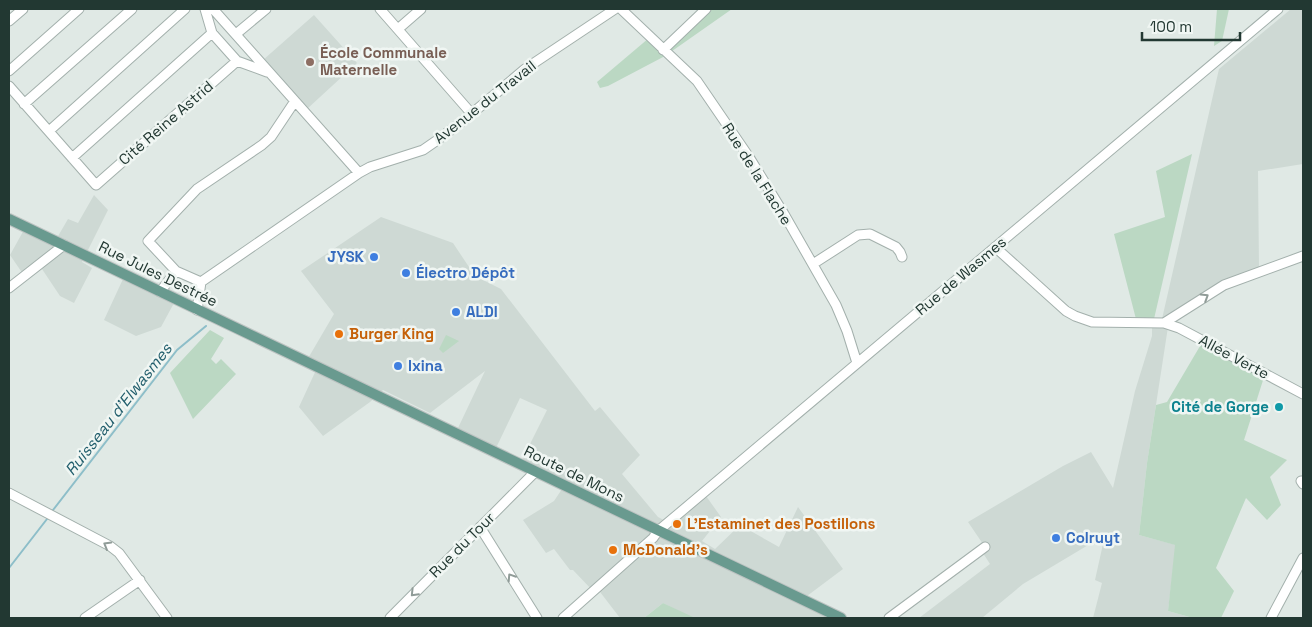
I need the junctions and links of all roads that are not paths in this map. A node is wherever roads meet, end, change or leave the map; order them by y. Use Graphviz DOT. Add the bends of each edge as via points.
graph roads {
  1 [pos="23,9"];
  2 [pos="79,9"];
  3 [pos="132,9"];
  4 [pos="185,9"];
  5 [pos="205,9"];
  6 [pos="213,9"];
  7 [pos="266,9"];
  8 [pos="380,9"];
  9 [pos="421,9"];
  10 [pos="615,9"];
  11 [pos="621,9"];
  12 [pos="706,9"];
  13 [pos="1278,9"];
  14 [pos="9,21"];
  15 [pos="398,29"];
  16 [pos="212,33"];
  17 [pos="236,34"];
  18 [pos="663,50"];
  19 [pos="237,61"];
  20 [pos="9,71"];
  21 [pos="270,73"];
  22 [pos="9,86"];
  23 [pos="295,101"];
  24 [pos="24,104"];
  25 [pos="471,113"];
  26 [pos="49,131"];
  27 [pos="72,158"];
  28 [pos="359,173"];
  29 [pos="9,218"];
  30 [pos="64,245"];
  31 [pos="995,247"];
  32 [pos="1303,256"];
  33 [pos="902,257"];
  34 [pos="813,264"];
  35 [pos="176,272"];
  36 [pos="201,282"];
  37 [pos="9,288"];
  38 [pos="160,292"];
  39 [pos="197,310"];
  40 [pos="1164,323"];
  41 [pos="294,356"];
  42 [pos="857,363"];
  43 [pos="1303,394"];
  44 [pos="535,472"];
  45 [pos="9,493"];
  46 [pos="480,527"];
  47 [pos="658,531"];
  48 [pos="985,547"];
  49 [pos="1303,558"];
  50 [pos="140,580"];
  51 [pos="85,618"];
  52 [pos="167,618"];
  53 [pos="390,618"];
  54 [pos="537,618"];
  55 [pos="563,618"];
  56 [pos="841,618"];
  57 [pos="889,618"];
  58 [pos="1271,618"];
  1 -- 14 [label="street"];
  2 -- 20 [label="street"];
  3 -- 24 [label="street"];
  4 -- 26 [label="street"];
  5 -- 16 [label="street"];
  6 -- 17 [label="street"];
  7 -- 17 [label="street"];
  8 -- 15 [label="street"];
  9 -- 15 [label="street"];
  10 -- 25 [label="street, Avenue du Travail" via="525,69"];
  11 -- 18 [label="street, Rue de la Flache"];
  12 -- 18 [label="street"];
  13 -- 31 [label="street, Rue de Wasmes"];
  15 -- 25 [label="street"];
  16 -- 19 [label="street"];
  16 -- 27 [label="street"];
  17 -- 21 [label="street"];
  18 -- 34 [label="street, Rue de la Flache" via="703,90 768,188"];
  19 -- 21 [label="street"];
  19 -- 27 [label="street, Cité Reine Astrid" via="96,185"];
  21 -- 23 [label="street"];
  22 -- 24 [label="street"];
  23 -- 28 [label="street"];
  23 -- 35 [label="street" via="271,137 197,189 148,241"];
  24 -- 26 [label="street"];
  25 -- 28 [label="street, Avenue du Travail" via="423,150"];
  26 -- 27 [label="street"];
  28 -- 36 [label="street, Avenue du Travail"];
  29 -- 30 [label="main road, Rue Jules Destrée"];
  30 -- 37 [label="street"];
  30 -- 38 [label="main road, Rue Jules Destrée"];
  31 -- 40 [label="street" via="1058,305 1075,316 1092,322"];
  31 -- 42 [label="street, Rue de Wasmes"];
  40 -- 32 [label="street, one-way" via="1224,285"];
  33 -- 34 [label="street" via="896,247 870,234 858,235"];
  34 -- 42 [label="street, Rue de la Flache" via="843,319"];
  35 -- 36 [label="street"];
  35 -- 38 [label="street"];
  36 -- 39 [label="street"];
  38 -- 39 [label="main road, Rue Jules Destrée"];
  39 -- 41 [label="main road, Rue Jules Destrée"];
  40 -- 43 [label="street, Allée Verte"];
  41 -- 44 [label="main road, Route de Mons"];
  42 -- 47 [label="street, Rue de Wasmes"];
  44 -- 46 [label="street, Rue du Tour"];
  44 -- 47 [label="main road, Route de Mons"];
  50 -- 45 [label="street, one-way" via="125,559 110,546"];
  46 -- 53 [label="street, Rue du Tour, one-way"];
  54 -- 46 [label="street, one-way"];
  47 -- 55 [label="street, Rue de Wasmes"];
  47 -- 56 [label="main road, Route de Mons"];
  48 -- 57 [label="street"];
  49 -- 58 [label="street"];
  50 -- 51 [label="street"];
  50 -- 52 [label="street"];
}
